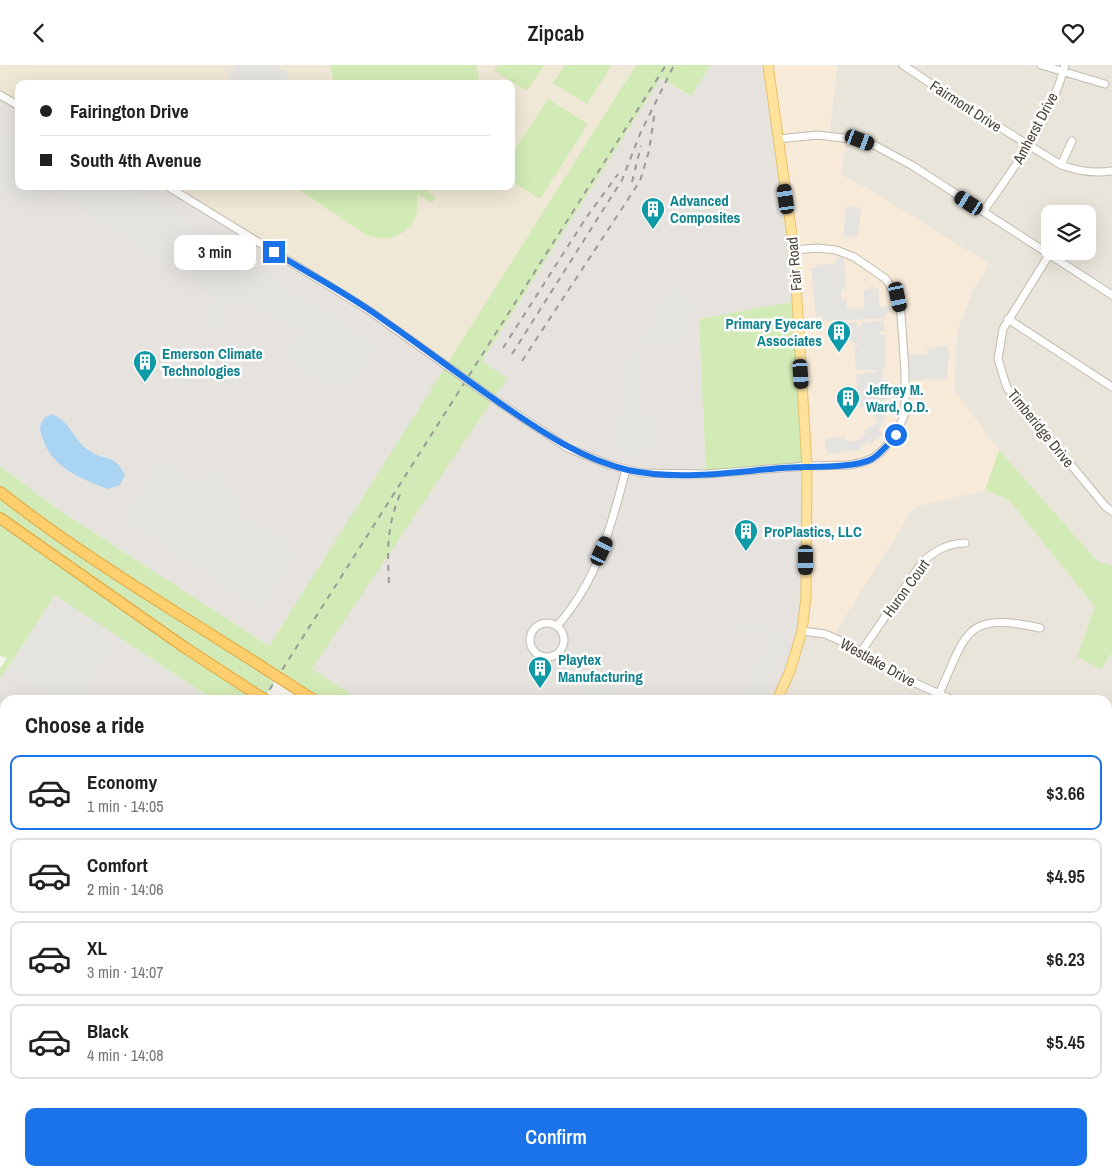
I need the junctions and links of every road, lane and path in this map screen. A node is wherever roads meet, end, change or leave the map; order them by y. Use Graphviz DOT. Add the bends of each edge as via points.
graph roads {
  1 [pos="768,65"];
  2 [pos="903,65"];
  3 [pos="1041,65"];
  4 [pos="1066,65"];
  5 [pos="1063,73"];
  6 [pos="1105,84"];
  7 [pos="0,95"];
  8 [pos="15,104"];
  9 [pos="778,139"];
  10 [pos="1072,141"];
  11 [pos="1029,146"];
  12 [pos="1060,165"];
  13 [pos="1112,171"];
  14 [pos="174,190"];
  15 [pos="983,212"];
  16 [pos="1041,249"];
  17 [pos="794,250"];
  18 [pos="1047,260"];
  19 [pos="1058,260"];
  20 [pos="1112,295"];
  21 [pos="1008,319"];
  22 [pos="1112,387"];
  23 [pos="807,466"];
  24 [pos="626,469"];
  25 [pos="0,492"];
  26 [pos="1112,511"];
  27 [pos="0,518"];
  28 [pos="965,543"];
  29 [pos="557,626"];
  30 [pos="1040,628"];
  31 [pos="802,631"];
  32 [pos="861,653"];
  33 [pos="939,694"];
  34 [pos="258,695"];
  35 [pos="306,695"];
  36 [pos="779,695"];
  1 -- 9 [label="main road, Fair Road"];
  2 -- 11 [label="street, Fairmont Drive"];
  3 -- 5 [label="street"];
  4 -- 5 [label="street, Amherst Drive"];
  5 -- 6 [label="street"];
  5 -- 11 [label="street, Amherst Drive"];
  7 -- 8 [label="street"];
  9 -- 15 [label="street" via="817,135 860,140 913,166"];
  9 -- 17 [label="main road, Fair Road"];
  10 -- 12 [label="street"];
  11 -- 12 [label="street, Fairmont Drive"];
  11 -- 15 [label="street, Amherst Drive"];
  12 -- 13 [label="street, Fairmont Drive" via="1095,173"];
  14 -- 24 [label="street, bridge" via="367,309 568,448"];
  15 -- 16 [label="street"];
  17 -- 23 [label="main road, Fair Road"];
  17 -- 23 [label="street" via="836,250 854,257 886,279 898,297 905,373 905,413 896,435 881,452 849,465"];
  18 -- 21 [label="street, Timberidge Drive"];
  19 -- 20 [label="street"];
  21 -- 22 [label="street"];
  21 -- 26 [label="street, Timberidge Drive" via="998,359 1007,387"];
  23 -- 24 [label="street" via="688,475"];
  23 -- 31 [label="main road, Fair Road" via="806,597"];
  24 -- 29 [label="street" via="607,539 584,590"];
  25 -- 35 [label="highway, bridge" via="90,557"];
  27 -- 34 [label="highway, bridge"];
  28 -- 32 [label="street, Huron Court" via="950,544 922,561"];
  29 -- 29 [label="street" via="540,624 532,631 530,644 537,655 553,657 562,649 564,636"];
  30 -- 33 [label="street" via="994,621 971,629"];
  31 -- 32 [label="street, Westlake Drive" via="825,634"];
  31 -- 36 [label="main road, Fair Road"];
  32 -- 33 [label="street, Westlake Drive" via="897,675"];
}
